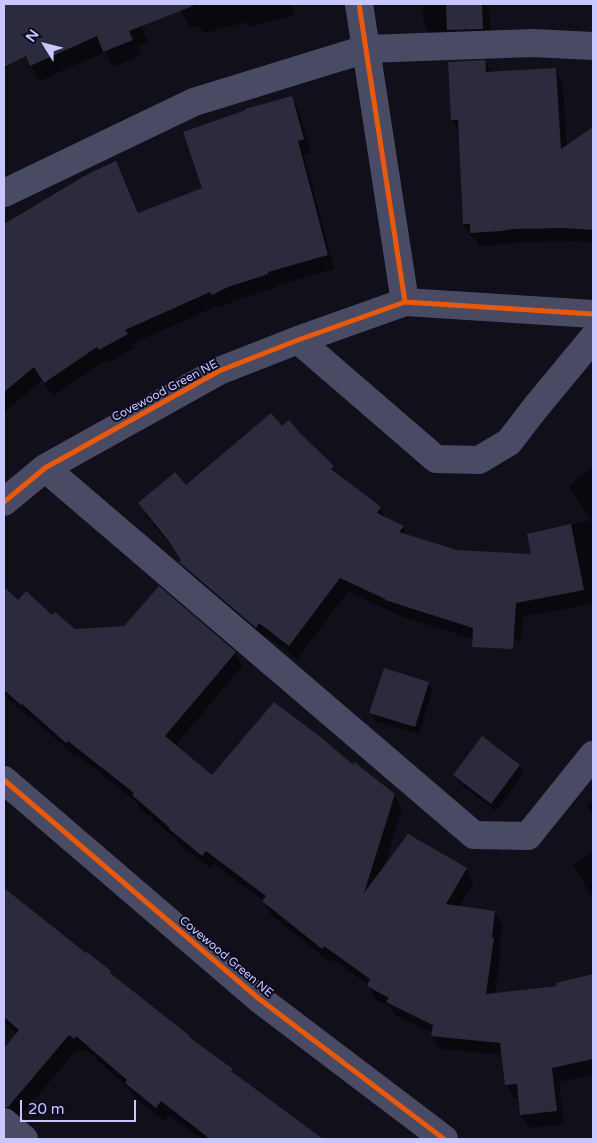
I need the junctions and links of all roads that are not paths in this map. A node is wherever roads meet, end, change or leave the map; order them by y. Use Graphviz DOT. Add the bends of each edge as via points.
graph roads {
  1 [pos="359,4"];
  2 [pos="593,46"];
  3 [pos="366,49"];
  4 [pos="4,193"];
  5 [pos="405,302"];
  6 [pos="593,314"];
  7 [pos="593,338"];
  8 [pos="298,340"];
  9 [pos="44,468"];
  10 [pos="4,502"];
  11 [pos="593,755"];
  12 [pos="4,780"];
  13 [pos="4,1122"];
  14 [pos="24,1139"];
  15 [pos="444,1139"];
  1 -- 3 [label="street"];
  2 -- 3 [label="street" via="533,43"];
  3 -- 4 [label="street" via="194,102"];
  3 -- 5 [label="street"];
  5 -- 6 [label="street, Covewood Green NE"];
  5 -- 8 [label="street, Covewood Green NE"];
  7 -- 8 [label="street" via="510,442 479,460 436,459"];
  8 -- 9 [label="street, Covewood Green NE" via="219,371"];
  9 -- 10 [label="street, Covewood Green NE"];
  9 -- 11 [label="street" via="474,835 528,836"];
  12 -- 15 [label="street, Covewood Green NE" via="258,998"];
  13 -- 14 [label="street"];
}
